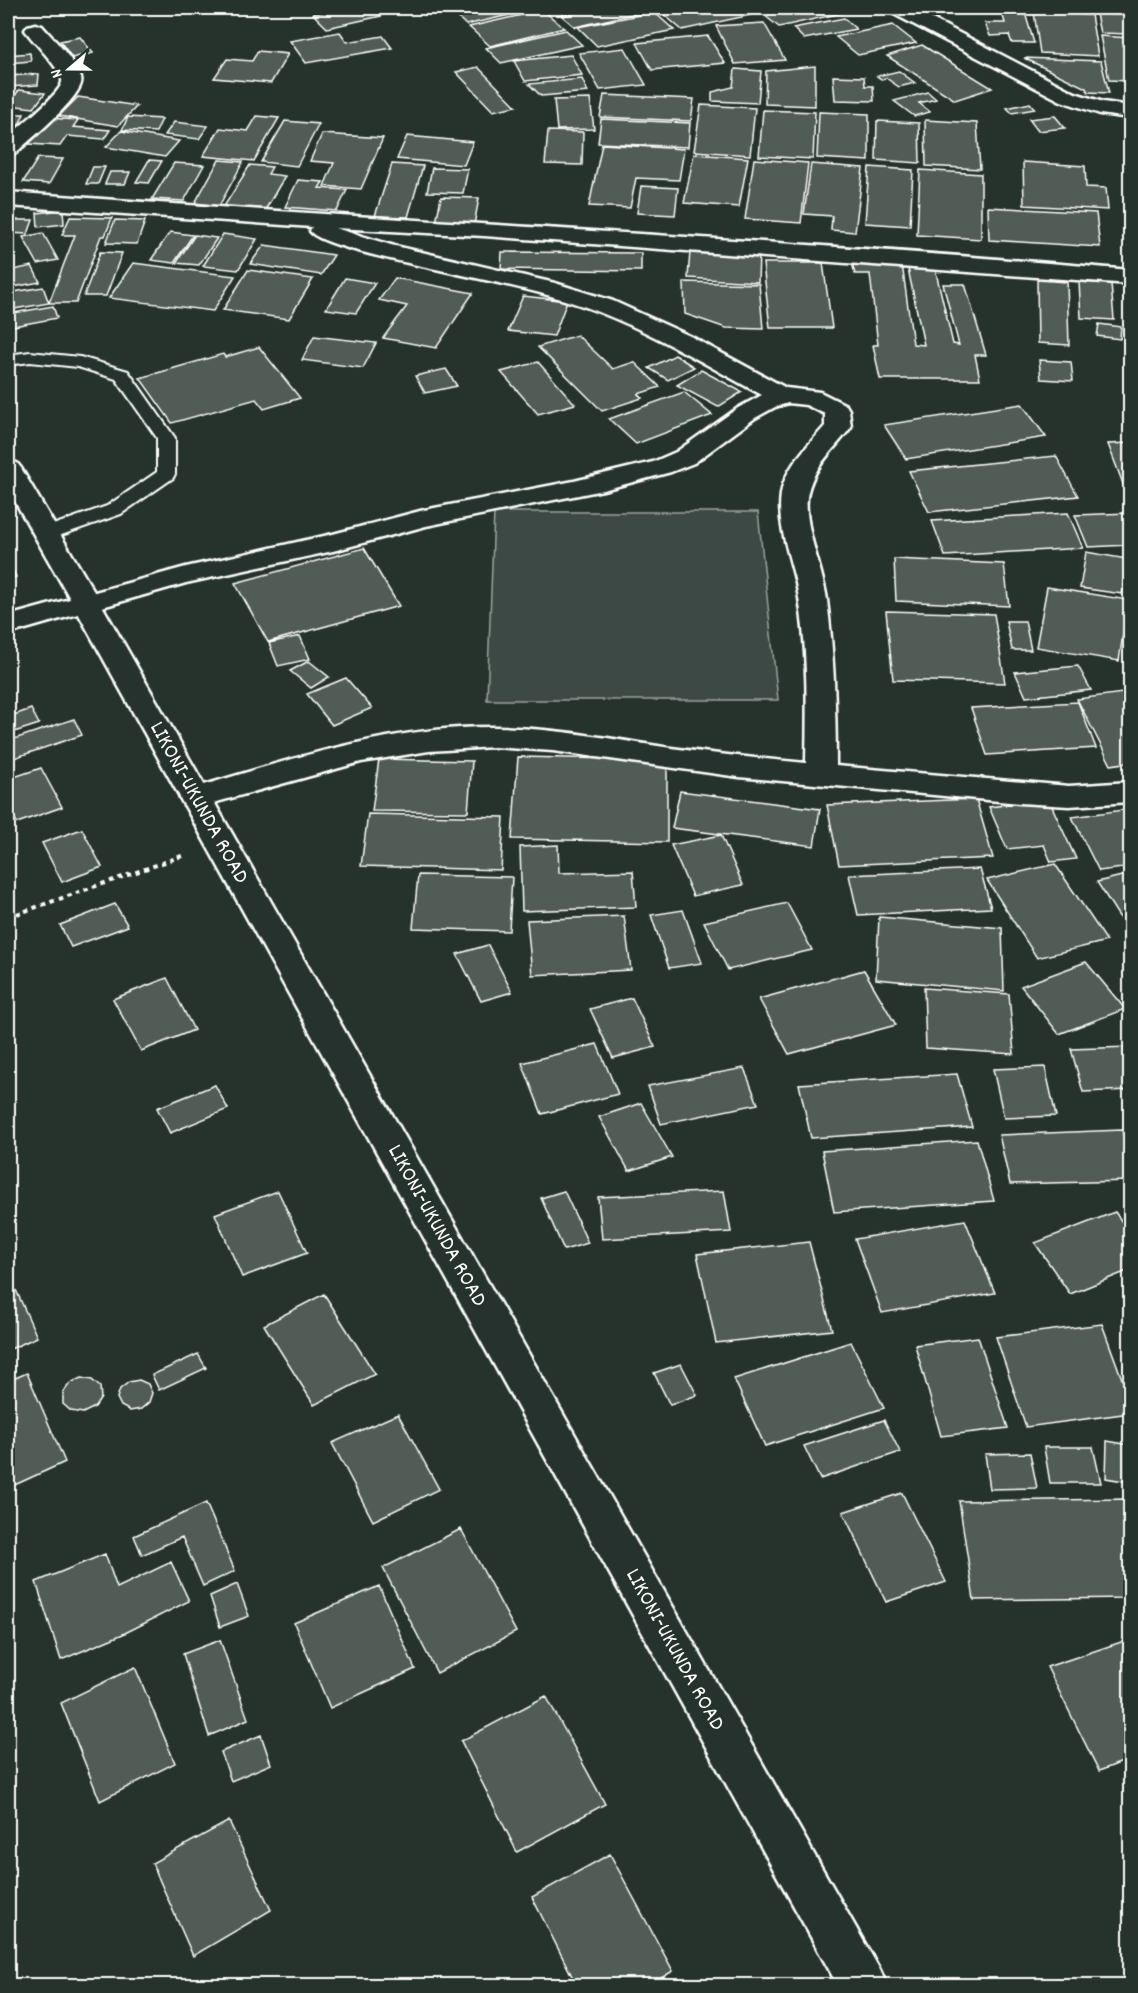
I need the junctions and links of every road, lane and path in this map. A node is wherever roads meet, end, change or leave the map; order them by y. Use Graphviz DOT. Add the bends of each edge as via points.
graph roads {
  1 [pos="897,8"];
  2 [pos="35,30"];
  3 [pos="1131,112"];
  4 [pos="8,148"];
  5 [pos="8,199"];
  6 [pos="290,220"];
  7 [pos="1131,277"];
  8 [pos="8,360"];
  9 [pos="780,394"];
  10 [pos="8,468"];
  11 [pos="46,534"];
  12 [pos="86,602"];
  13 [pos="8,625"];
  14 [pos="821,773"];
  15 [pos="1131,792"];
  16 [pos="195,798"];
  17 [pos="220,843"];
  18 [pos="8,917"];
  19 [pos="864,1986"];
  1 -- 3 [label="main road" via="1077,101"];
  2 -- 4 [label="main road" via="65,67 72,85"];
  5 -- 6 [label="main road"];
  6 -- 7 [label="main road" via="484,229"];
  6 -- 9 [label="main road" via="370,249 548,287 609,307"];
  8 -- 11 [label="lane" via="30,357 81,362 122,375 166,438 166,474 114,510"];
  9 -- 12 [label="main road" via="703,447 666,466 422,519"];
  9 -- 14 [label="main road" via="824,401 837,410 839,417 838,427 799,478 794,495 796,525 813,598 822,698"];
  10 -- 11 [label="main road, LIKONI-UKUNDA ROAD"];
  11 -- 12 [label="main road, LIKONI-UKUNDA ROAD"];
  12 -- 13 [label="main road"];
  12 -- 16 [label="main road, LIKONI-UKUNDA ROAD"];
  14 -- 15 [label="main road" via="1069,796"];
  14 -- 16 [label="main road" via="700,762 555,741 466,738 390,746 330,758"];
  16 -- 17 [label="main road, LIKONI-UKUNDA ROAD"];
  17 -- 18 [label="path"];
  17 -- 19 [label="main road, LIKONI-UKUNDA ROAD"];
}
